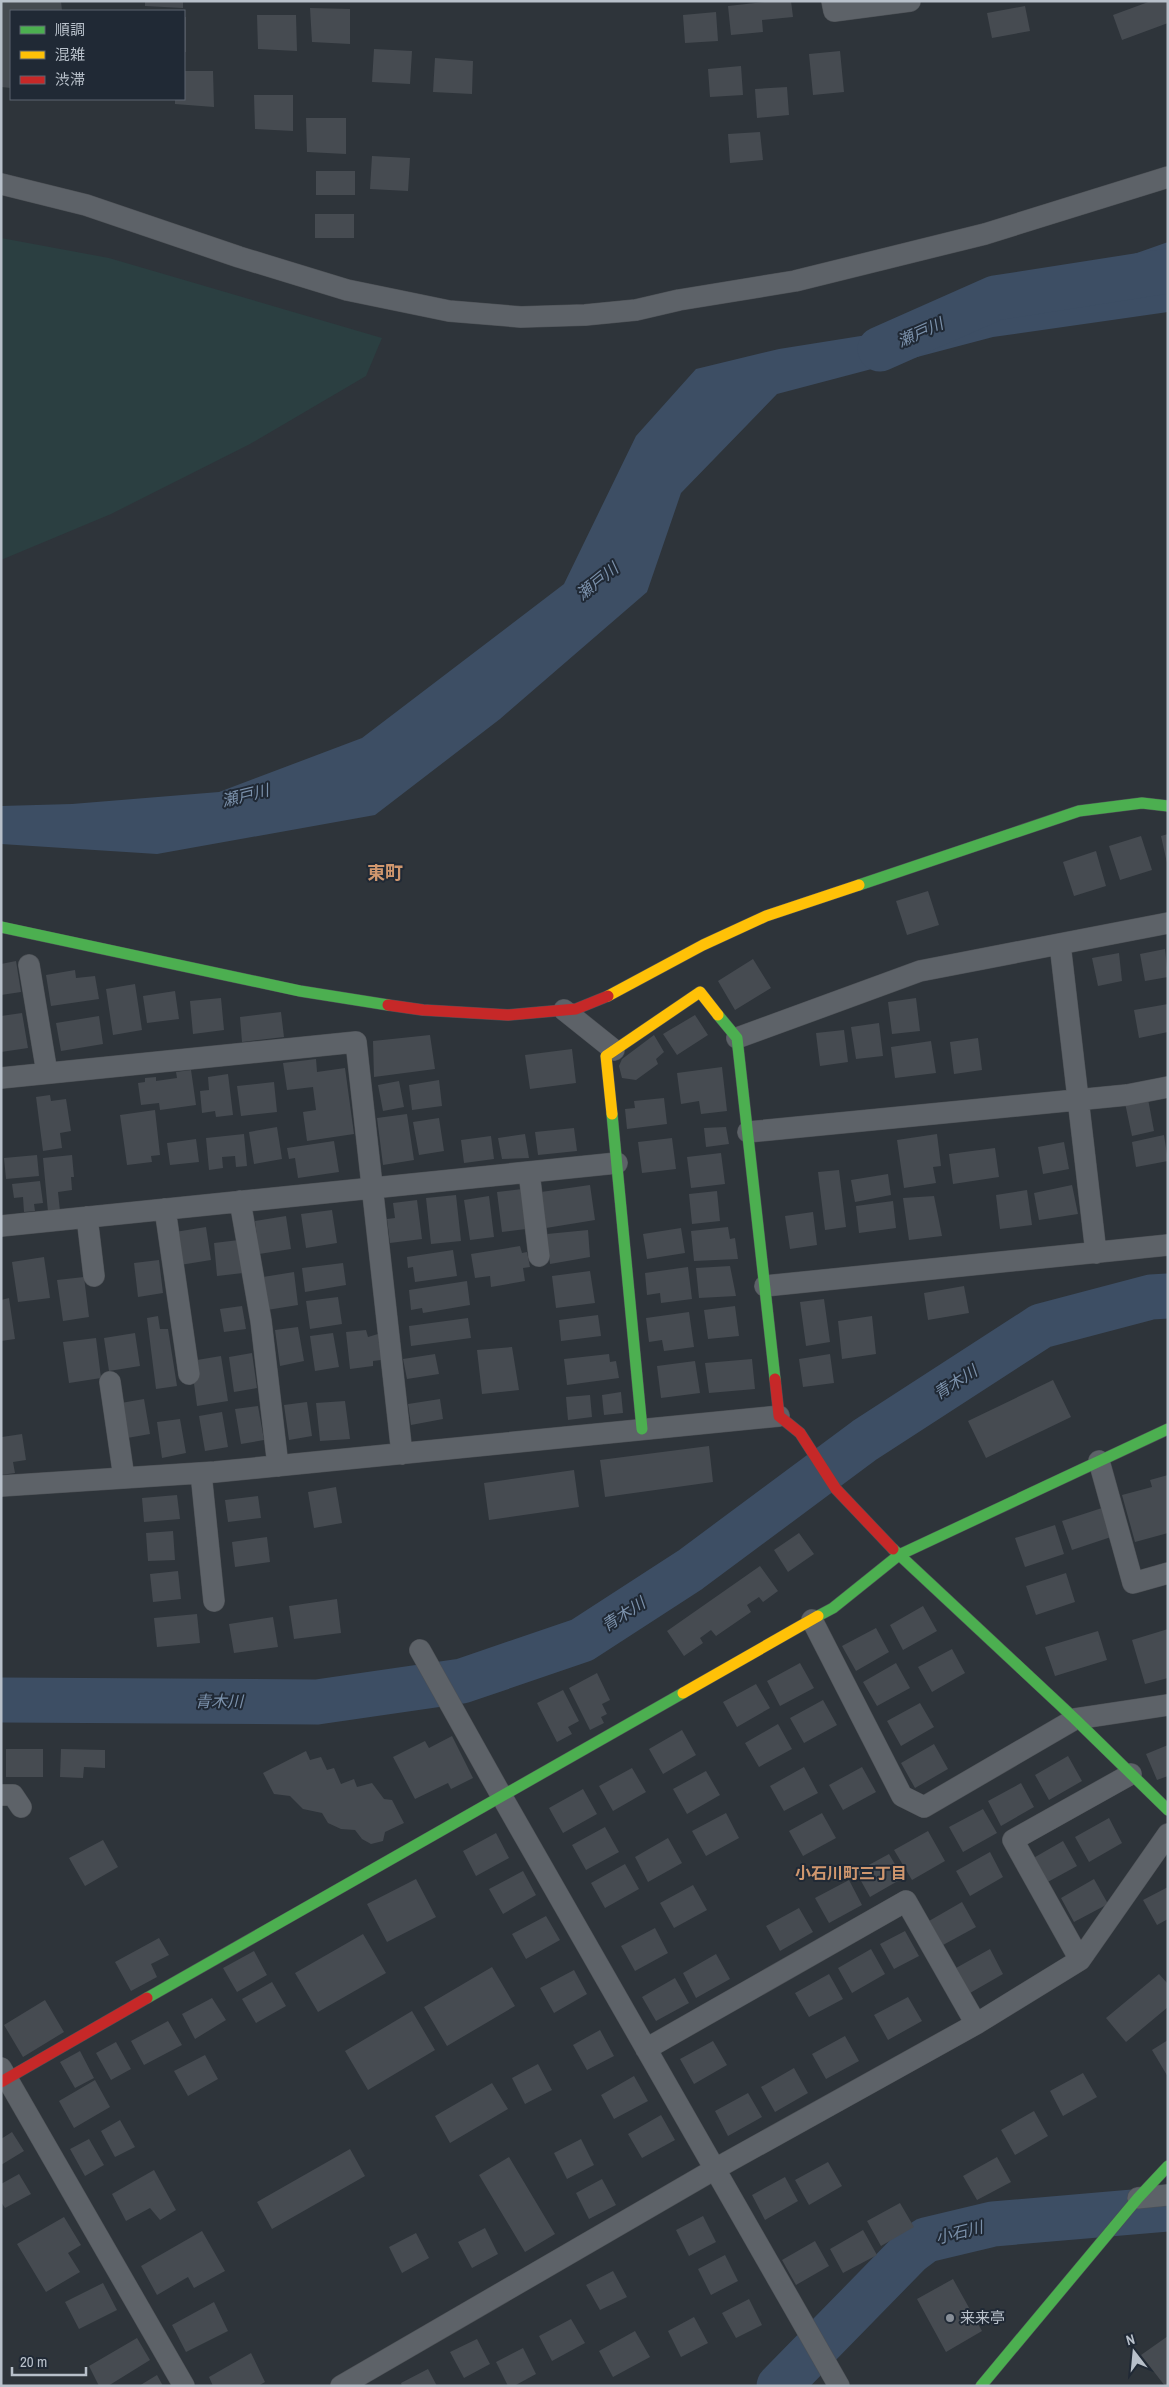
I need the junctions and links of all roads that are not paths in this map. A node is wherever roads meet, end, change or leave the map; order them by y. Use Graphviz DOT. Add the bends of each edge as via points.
graph roads {
  1 [pos="832,1"];
  2 [pos="910,1"];
  3 [pos="1168,177"];
  4 [pos="1,184"];
  5 [pos="1168,806"];
  6 [pos="1168,923"];
  7 [pos="1,927"];
  8 [pos="1060,944"];
  9 [pos="29,965"];
  10 [pos="564,1010"];
  11 [pos="737,1038"];
  12 [pos="614,1050"];
  13 [pos="47,1073"];
  14 [pos="1,1078"];
  15 [pos="1168,1087"];
  16 [pos="1076,1100"];
  17 [pos="748,1132"];
  18 [pos="617,1163"];
  19 [pos="529,1172"];
  20 [pos="372,1188"];
  21 [pos="240,1201"];
  22 [pos="165,1209"];
  23 [pos="87,1217"];
  24 [pos="1,1226"];
  25 [pos="1168,1245"];
  26 [pos="1096,1253"];
  27 [pos="539,1256"];
  28 [pos="94,1276"];
  29 [pos="765,1286"];
  30 [pos="189,1374"];
  31 [pos="110,1382"];
  32 [pos="779,1416"];
  33 [pos="642,1429"];
  34 [pos="1168,1429"];
  35 [pos="402,1454"];
  36 [pos="1099,1461"];
  37 [pos="278,1466"];
  38 [pos="201,1473"];
  39 [pos="124,1478"];
  40 [pos="1,1486"];
  41 [pos="899,1555"];
  42 [pos="1168,1573"];
  43 [pos="214,1601"];
  44 [pos="812,1620"];
  45 [pos="420,1650"];
  46 [pos="1168,1705"];
  47 [pos="1076,1719"];
  48 [pos="1131,1774"];
  49 [pos="1,1795"];
  50 [pos="501,1795"];
  51 [pos="21,1807"];
  52 [pos="1168,1810"];
  53 [pos="1168,1834"];
  54 [pos="1080,1960"];
  55 [pos="976,2024"];
  56 [pos="646,2049"];
  57 [pos="3,2076"];
  58 [pos="1168,2166"];
  59 [pos="715,2169"];
  60 [pos="1168,2195"];
  61 [pos="1138,2198"];
  62 [pos="184,2386"];
  63 [pos="341,2386"];
  64 [pos="839,2386"];
  65 [pos="981,2386"];
  1 -- 2 [label="street" via="834,11"];
  3 -- 4 [label="street" via="985,234 795,281 636,310 521,317 449,311 347,290 86,205"];
  5 -- 10 [label="street" via="1142,803 1079,811 766,916 703,945 621,990 576,1009"];
  6 -- 8 [label="street"];
  7 -- 10 [label="street" via="300,990 423,1010 508,1014"];
  8 -- 11 [label="street" via="920,972"];
  8 -- 16 [label="street"];
  9 -- 13 [label="street"];
  10 -- 12 [label="street"];
  11 -- 12 [label="street" via="700,992"];
  11 -- 17 [label="street"];
  12 -- 18 [label="street" via="606,1056"];
  13 -- 14 [label="street"];
  13 -- 20 [label="street" via="356,1042"];
  15 -- 16 [label="street"];
  16 -- 17 [label="street"];
  16 -- 26 [label="street"];
  17 -- 29 [label="street"];
  18 -- 19 [label="street"];
  18 -- 33 [label="street"];
  19 -- 20 [label="street"];
  19 -- 27 [label="street"];
  20 -- 21 [label="street"];
  20 -- 35 [label="street"];
  21 -- 22 [label="street"];
  21 -- 37 [label="street" via="261,1321"];
  22 -- 23 [label="street"];
  22 -- 30 [label="street"];
  23 -- 24 [label="street"];
  23 -- 28 [label="street"];
  25 -- 26 [label="street"];
  26 -- 29 [label="street"];
  29 -- 32 [label="street"];
  31 -- 39 [label="street"];
  32 -- 33 [label="street"];
  32 -- 41 [label="street" via="800,1433 836,1489"];
  33 -- 35 [label="street"];
  34 -- 36 [label="street"];
  35 -- 37 [label="street"];
  36 -- 41 [label="street"];
  36 -- 42 [label="street" via="1133,1583"];
  37 -- 38 [label="street"];
  38 -- 39 [label="street"];
  38 -- 43 [label="street"];
  39 -- 40 [label="street"];
  41 -- 44 [label="street" via="833,1608"];
  41 -- 47 [label="street"];
  44 -- 47 [label="street" via="902,1796 924,1807"];
  44 -- 50 [label="street"];
  45 -- 50 [label="street"];
  46 -- 47 [label="street"];
  47 -- 48 [label="street"];
  48 -- 52 [label="street"];
  48 -- 54 [label="street" via="1013,1840"];
  49 -- 51 [label="street" via="13,1795"];
  50 -- 56 [label="street"];
  50 -- 57 [label="street"];
  53 -- 54 [label="street"];
  54 -- 55 [label="street"];
  55 -- 56 [label="street" via="906,1901"];
  55 -- 59 [label="street"];
  56 -- 59 [label="street"];
  57 -- 62 [label="street"];
  58 -- 61 [label="street"];
  59 -- 63 [label="street"];
  59 -- 64 [label="street"];
  60 -- 61 [label="street"];
  61 -- 65 [label="street"];
}
